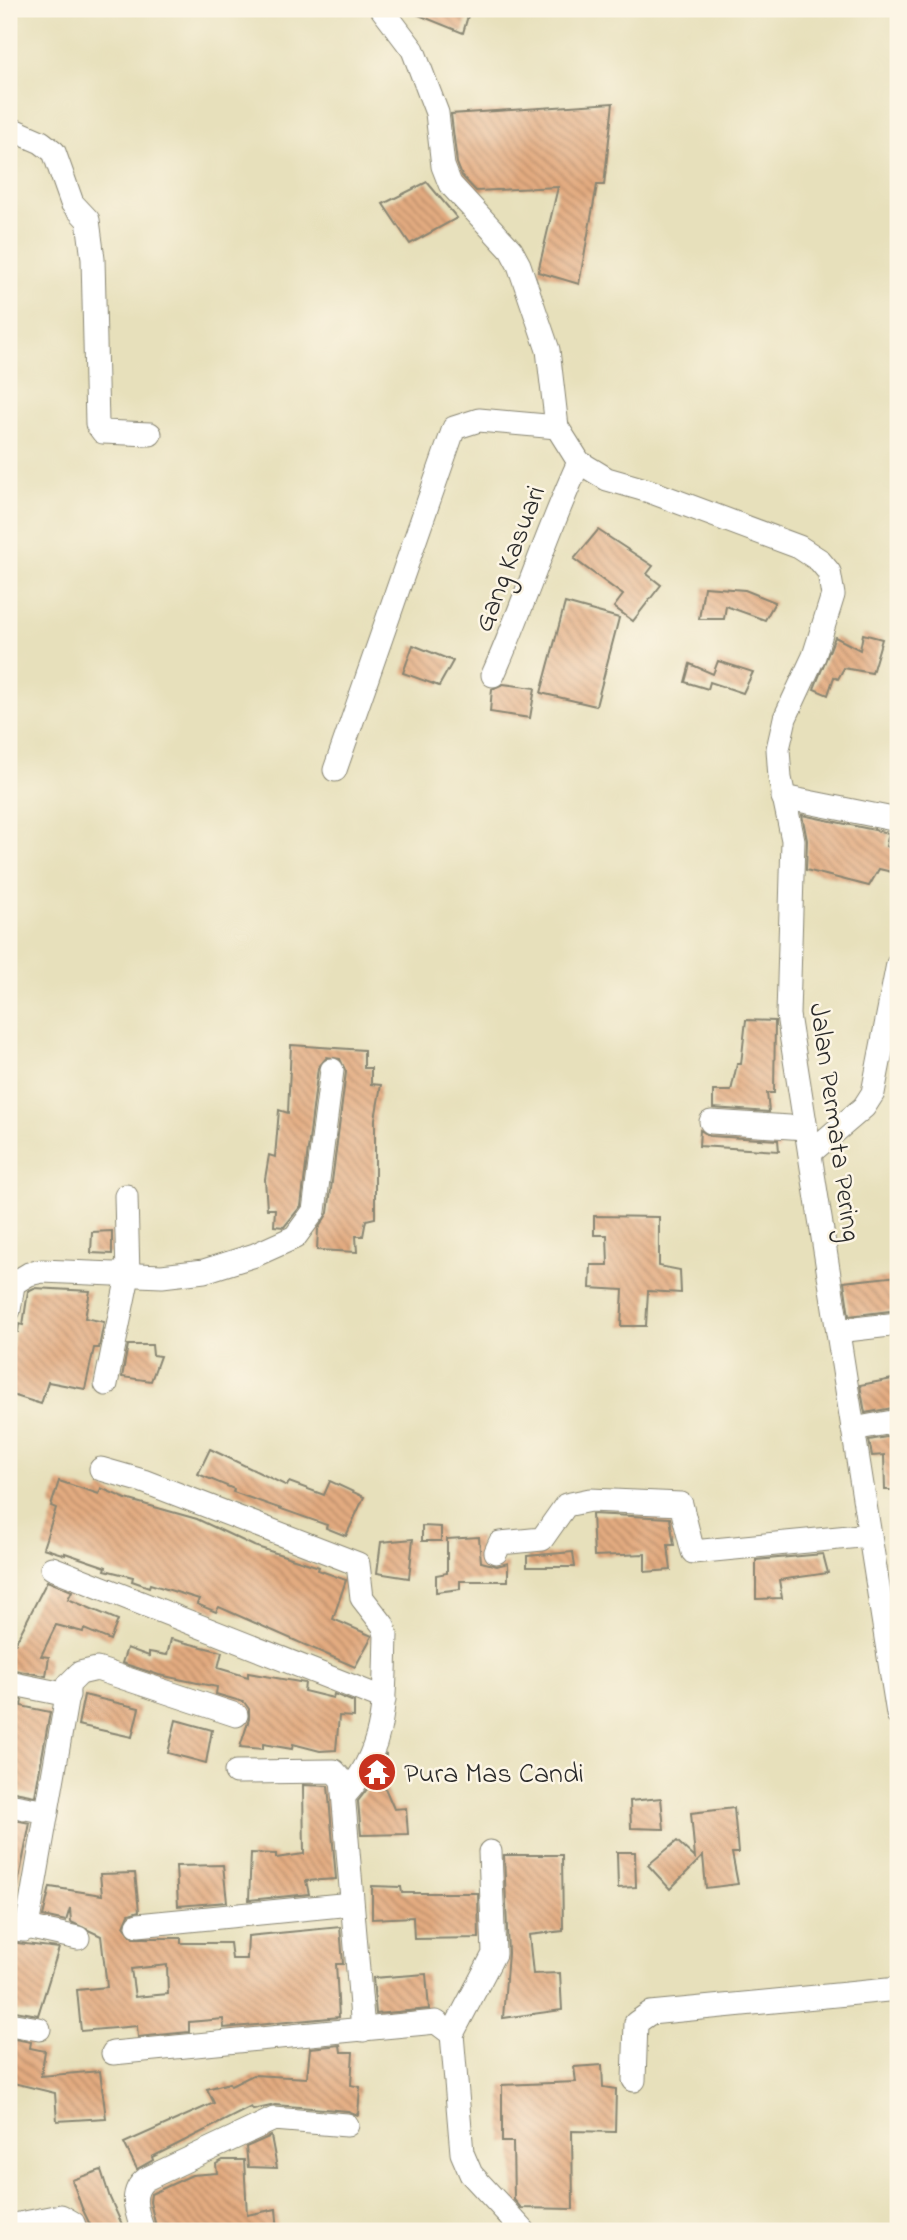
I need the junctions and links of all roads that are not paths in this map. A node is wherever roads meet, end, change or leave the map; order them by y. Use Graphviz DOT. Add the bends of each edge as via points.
graph roads {
  1 [pos="383,9"];
  2 [pos="9,128"];
  3 [pos="557,427"];
  4 [pos="150,434"];
  5 [pos="579,462"];
  6 [pos="493,675"];
  7 [pos="335,770"];
  8 [pos="783,797"];
  9 [pos="898,820"];
  10 [pos="898,964"];
  11 [pos="332,1070"];
  12 [pos="711,1122"];
  13 [pos="806,1128"];
  14 [pos="810,1153"];
  15 [pos="126,1196"];
  16 [pos="128,1276"];
  17 [pos="11,1286"];
  18 [pos="9,1310"];
  19 [pos="898,1324"];
  20 [pos="838,1331"];
  21 [pos="106,1384"];
  22 [pos="898,1420"];
  23 [pos="853,1429"];
  24 [pos="101,1469"];
  25 [pos="870,1535"];
  26 [pos="496,1552"];
  27 [pos="52,1567"];
  28 [pos="887,1573"];
  29 [pos="9,1683"];
  30 [pos="68,1695"];
  31 [pos="384,1699"];
  32 [pos="898,1714"];
  33 [pos="236,1715"];
  34 [pos="236,1772"];
  35 [pos="345,1795"];
  36 [pos="9,1805"];
  37 [pos="47,1812"];
  38 [pos="491,1852"];
  39 [pos="351,1904"];
  40 [pos="138,1925"];
  41 [pos="18,1928"];
  42 [pos="78,1938"];
  43 [pos="898,1989"];
  44 [pos="9,2024"];
  45 [pos="39,2029"];
  46 [pos="363,2030"];
  47 [pos="452,2034"];
  48 [pos="113,2053"];
  49 [pos="634,2080"];
  50 [pos="347,2125"];
  51 [pos="9,2226"];
  52 [pos="76,2231"];
  53 [pos="143,2231"];
  54 [pos="524,2231"];
  1 -- 3 [label="street, Jalan Permata Pering" via="413,50 437,113 443,166 450,184 511,250 519,265 548,350"];
  2 -- 4 [label="street" via="54,152 72,203 88,220 97,424 103,432 113,434"];
  3 -- 5 [label="street, Jalan Permata Pering"];
  3 -- 7 [label="street" via="479,420 454,428"];
  5 -- 6 [label="street, Gang Kasuari"];
  5 -- 8 [label="street, Jalan Permata Pering" via="607,480 799,547 829,572 833,595 825,623 785,718 778,749"];
  8 -- 9 [label="street"];
  8 -- 13 [label="street, Jalan Permata Pering" via="793,840 788,1015"];
  10 -- 14 [label="street" via="873,1093 864,1107"];
  11 -- 16 [label="street" via="314,1211 295,1237 204,1270"];
  12 -- 13 [label="street"];
  13 -- 14 [label="street, Jalan Permata Pering"];
  14 -- 20 [label="street, Jalan Permata Pering"];
  15 -- 16 [label="street"];
  16 -- 17 [label="street" via="42,1272 29,1274"];
  16 -- 21 [label="street"];
  17 -- 18 [label="street"];
  19 -- 20 [label="street"];
  20 -- 23 [label="street, Jalan Permata Pering"];
  22 -- 23 [label="street"];
  23 -- 25 [label="street, Jalan Permata Pering"];
  24 -- 31 [label="street" via="358,1564 362,1598 386,1635"];
  25 -- 26 [label="street" via="692,1552 681,1504 590,1500 566,1505 542,1539 500,1542"];
  25 -- 28 [label="street, Jalan Permata Pering"];
  27 -- 31 [label="street"];
  28 -- 32 [label="street, Jalan Permata Pering"];
  29 -- 30 [label="street"];
  30 -- 33 [label="street" via="69,1684 80,1673 100,1670"];
  30 -- 37 [label="street"];
  31 -- 35 [label="street" via="372,1758"];
  34 -- 35 [label="street" via="334,1771 342,1780"];
  35 -- 39 [label="street"];
  36 -- 37 [label="street"];
  37 -- 41 [label="street"];
  38 -- 47 [label="street" via="494,1954"];
  39 -- 40 [label="street"];
  39 -- 46 [label="street"];
  41 -- 42 [label="street"];
  43 -- 49 [label="street" via="650,2013 636,2023"];
  44 -- 45 [label="street"];
  46 -- 47 [label="street" via="436,2022"];
  46 -- 48 [label="street"];
  47 -- 54 [label="street" via="466,2164"];
  50 -- 53 [label="street" via="274,2119 146,2179 134,2199"];
  51 -- 52 [label="street" via="61,2216 73,2223"];
}
